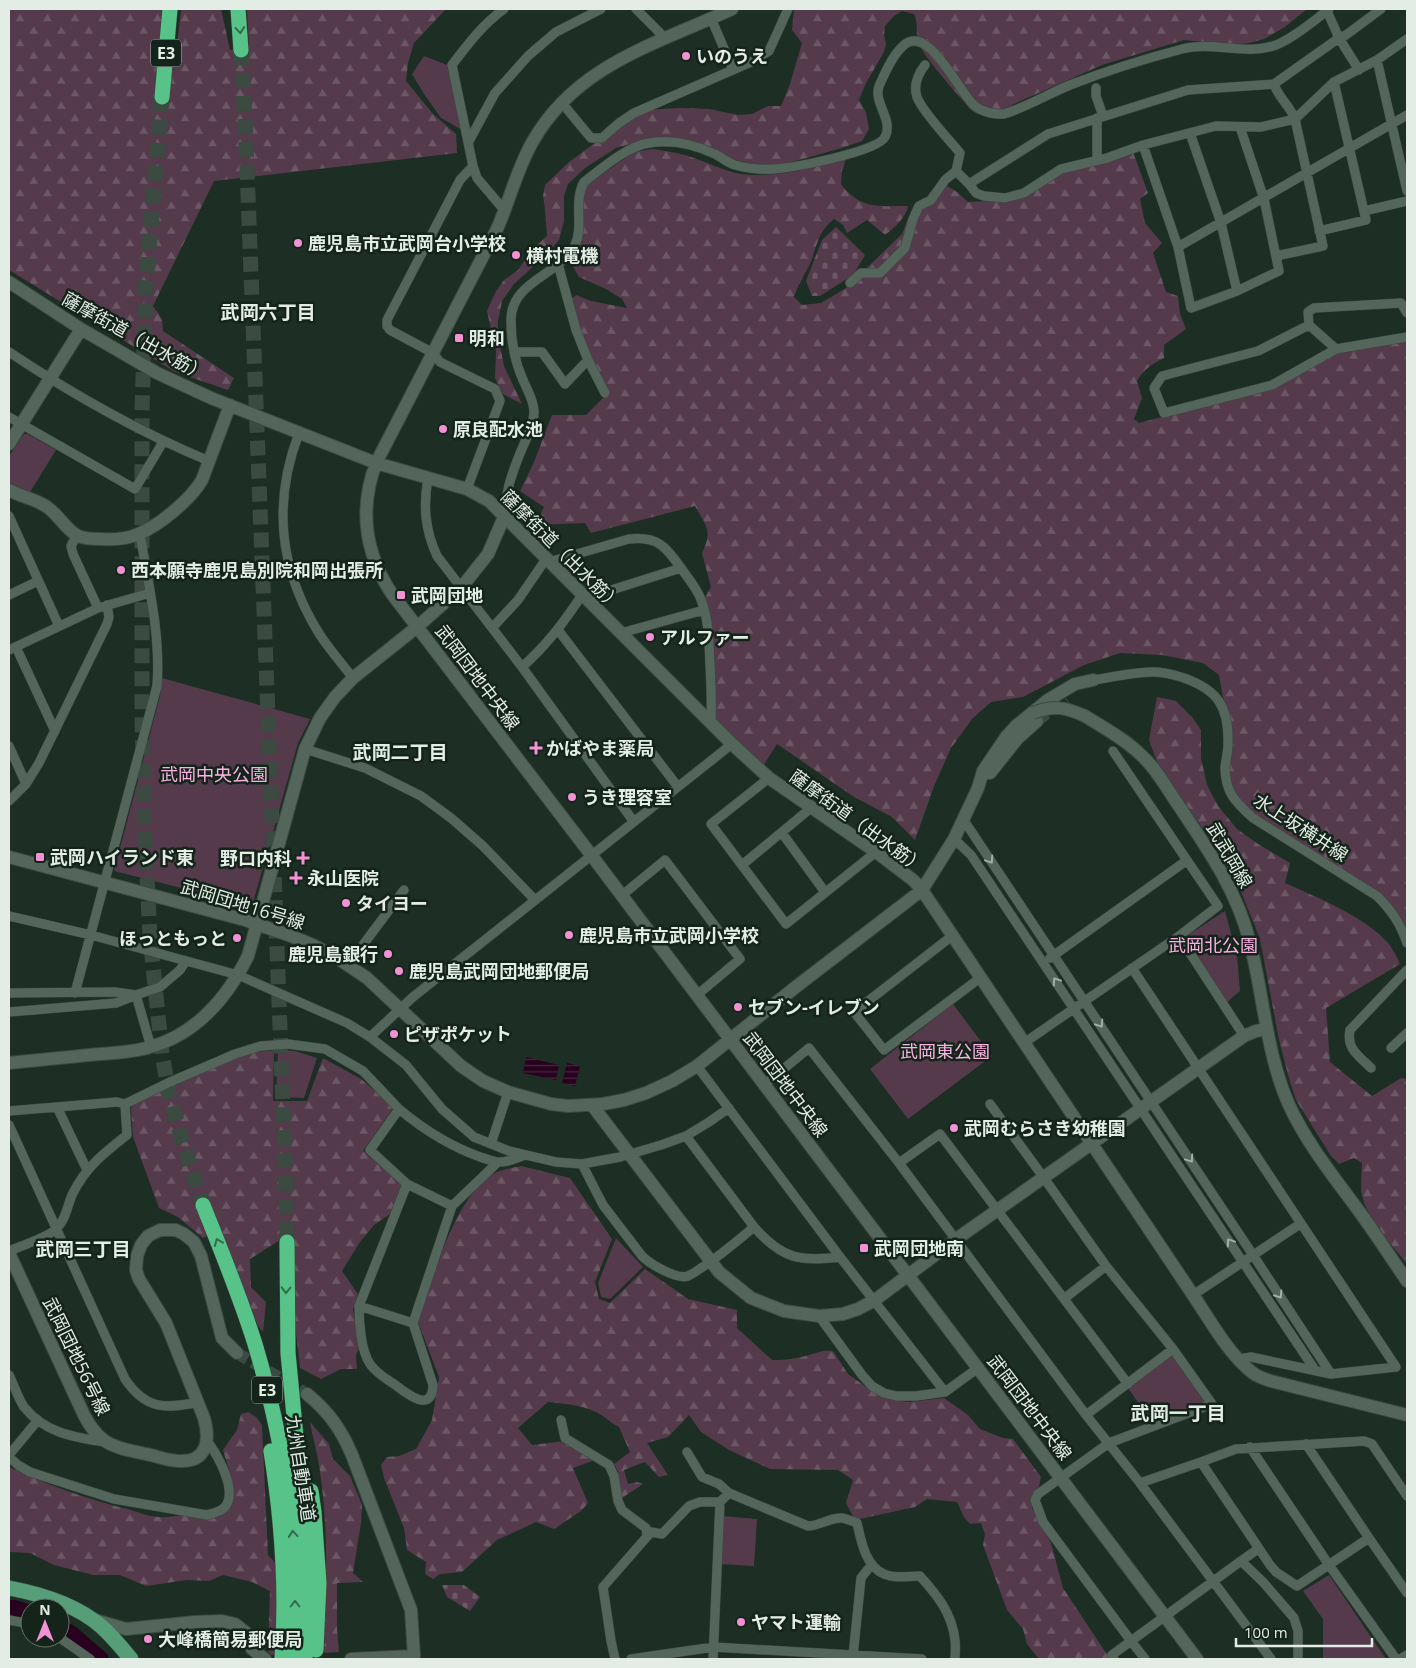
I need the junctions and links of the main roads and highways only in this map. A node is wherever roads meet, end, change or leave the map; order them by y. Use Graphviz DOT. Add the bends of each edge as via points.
graph roads {
  1 [pos="170,9"];
  2 [pos="238,9"];
  3 [pos="241,50"];
  4 [pos="162,96"];
  5 [pos="203,1204"];
  6 [pos="287,1242"];
  7 [pos="301,1583"];
  8 [pos="9,1588"];
  9 [pos="131,1659"];
  10 [pos="282,1659"];
  11 [pos="294,1659"];
  12 [pos="305,1659"];
  13 [pos="316,1659"];
  1 -- 4 [label="highway, E3"];
  2 -- 3 [label="highway, one-way"];
  7 -- 5 [label="highway, 九州自動車道 / E3, one-way" via="275,1420 254,1343"];
  6 -- 7 [label="highway, 九州自動車道 / E3, one-way" via="286,1306 300,1479"];
  7 -- 10 [label="highway"];
  11 -- 7 [label="highway, 九州自動車道 / E3, one-way"];
  7 -- 12 [label="highway, 九州自動車道 / E3"];
  7 -- 13 [label="highway"];
  8 -- 9 [label="main road" via="55,1600 91,1619"];
}
